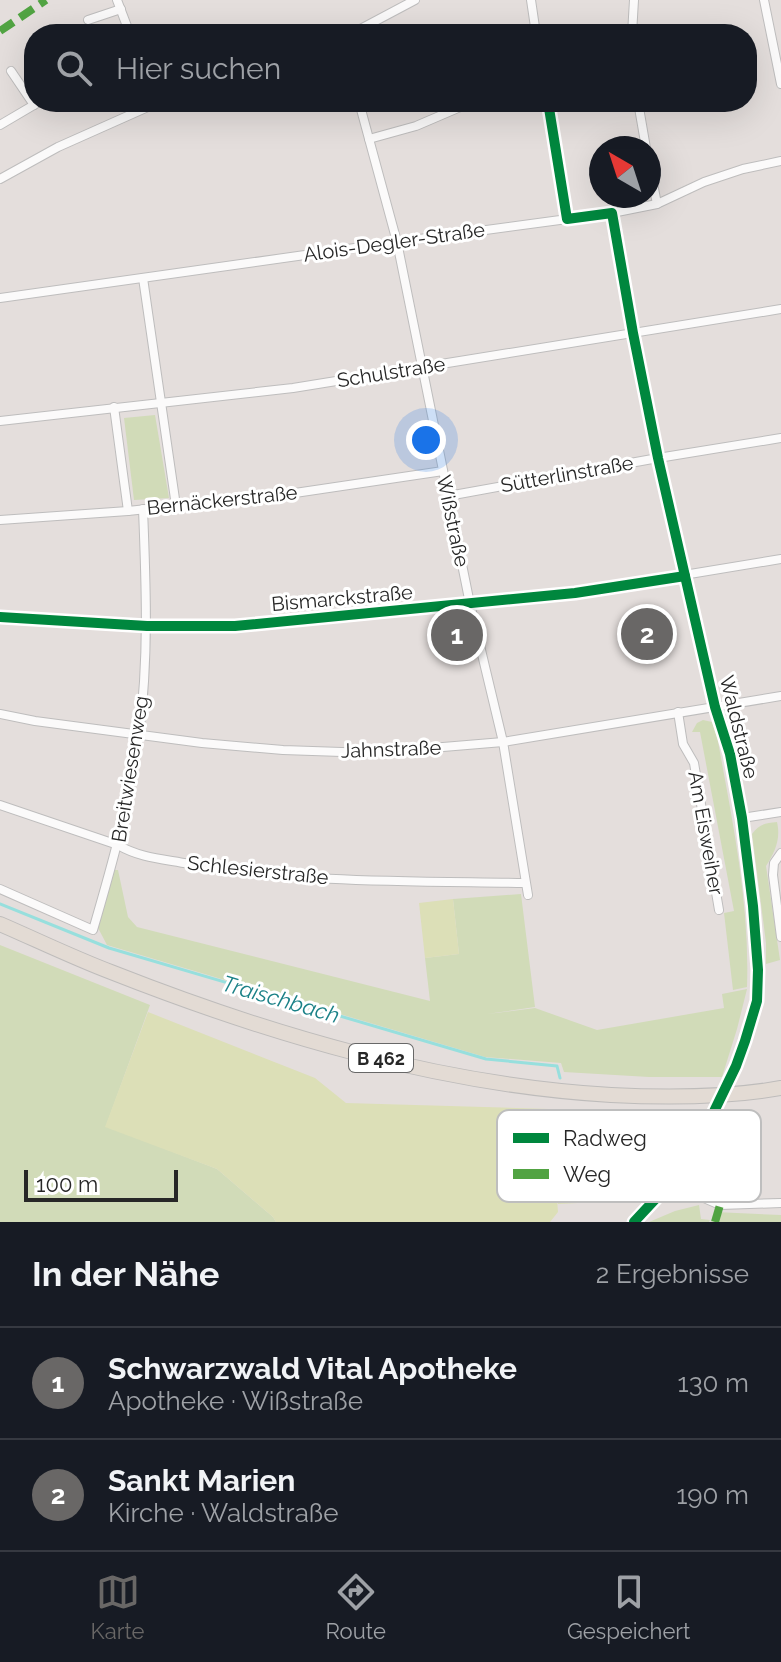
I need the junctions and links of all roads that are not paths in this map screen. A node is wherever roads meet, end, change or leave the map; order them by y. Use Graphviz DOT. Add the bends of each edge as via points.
graph roads {
  1 [pos="415,0"];
  2 [pos="531,0"];
  3 [pos="634,0"];
  4 [pos="764,0"];
  5 [pos="119,5"];
  6 [pos="88,20"];
  7 [pos="126,24"];
  8 [pos="370,24"];
  9 [pos="535,24"];
  10 [pos="633,24"];
  11 [pos="11,71"];
  12 [pos="781,84"];
  13 [pos="24,88"];
  14 [pos="24,110"];
  15 [pos="134,112"];
  16 [pos="362,112"];
  17 [pos="449,112"];
  18 [pos="550,112"];
  19 [pos="640,112"];
  20 [pos="0,125"];
  21 [pos="644,136"];
  22 [pos="369,139"];
  23 [pos="781,161"];
  24 [pos="2,174"];
  25 [pos="661,202"];
  26 [pos="637,208"];
  27 [pos="612,213"];
  28 [pos="567,219"];
  29 [pos="397,242"];
  30 [pos="143,278"];
  31 [pos="0,298"];
  32 [pos="781,309"];
  33 [pos="633,333"];
  34 [pos="421,367"];
  35 [pos="161,402"];
  36 [pos="114,407"];
  37 [pos="0,421"];
  38 [pos="781,438"];
  39 [pos="658,458"];
  40 [pos="443,471"];
  41 [pos="448,496"];
  42 [pos="176,506"];
  43 [pos="143,509"];
  44 [pos="128,511"];
  45 [pos="0,520"];
  46 [pos="781,559"];
  47 [pos="685,576"];
  48 [pos="470,604"];
  49 [pos="0,617"];
  50 [pos="147,626"];
  51 [pos="781,696"];
  52 [pos="715,707"];
  53 [pos="678,712"];
  54 [pos="0,714"];
  55 [pos="139,734"];
  56 [pos="503,742"];
  57 [pos="0,805"];
  58 [pos="781,812"];
  59 [pos="742,818"];
  60 [pos="118,845"];
  61 [pos="781,853"];
  62 [pos="525,883"];
  63 [pos="0,889"];
  64 [pos="528,895"];
  65 [pos="719,910"];
  66 [pos="0,924"];
  67 [pos="781,937"];
  68 [pos="781,1088"];
  69 [pos="715,1110"];
  70 [pos="653,1202"];
  71 [pos="713,1202"];
  72 [pos="781,1203"];
  73 [pos="634,1222"];
  1 -- 8 [label="street"];
  2 -- 9 [label="street"];
  3 -- 10 [label="street"];
  4 -- 12 [label="street"];
  5 -- 6 [label="street"];
  5 -- 7 [label="street"];
  11 -- 13 [label="street"];
  14 -- 20 [label="street"];
  15 -- 24 [label="street"];
  16 -- 22 [label="street, Wißstraße"];
  17 -- 22 [label="street"];
  18 -- 28 [label="street"];
  19 -- 21 [label="street"];
  22 -- 29 [label="street, Wißstraße"];
  23 -- 25 [label="street, Alois-Degler-Straße" via="704,182"];
  26 -- 27 [label="street, Alois-Degler-Straße"];
  27 -- 28 [label="street, Alois-Degler-Straße"];
  27 -- 33 [label="street, Waldstraße"];
  28 -- 29 [label="street, Alois-Degler-Straße"];
  29 -- 30 [label="street, Alois-Degler-Straße"];
  29 -- 34 [label="street, Wißstraße"];
  30 -- 31 [label="street, Alois-Degler-Straße"];
  30 -- 35 [label="street"];
  32 -- 33 [label="street, Schulstraße"];
  33 -- 34 [label="street, Schulstraße"];
  33 -- 39 [label="street, Waldstraße"];
  34 -- 35 [label="street, Schulstraße"];
  34 -- 40 [label="street, Wißstraße"];
  35 -- 36 [label="street, Schulstraße"];
  35 -- 42 [label="street"];
  36 -- 37 [label="street, Schulstraße"];
  36 -- 44 [label="street"];
  38 -- 39 [label="street, Sütterlinstraße"];
  39 -- 41 [label="street, Sütterlinstraße"];
  39 -- 47 [label="street, Waldstraße"];
  40 -- 41 [label="street, Wißstraße"];
  40 -- 42 [label="street, Bernäckerstraße"];
  41 -- 48 [label="street, Wißstraße"];
  42 -- 43 [label="street, Bernäckerstraße"];
  43 -- 44 [label="street, Bernäckerstraße"];
  43 -- 50 [label="street, Breitwiesenweg"];
  44 -- 45 [label="street, Bernäckerstraße"];
  46 -- 47 [label="street, Bismarckstraße"];
  47 -- 48 [label="street, Bismarckstraße"];
  47 -- 52 [label="street, Waldstraße"];
  48 -- 50 [label="street, Bismarckstraße" via="235,626"];
  48 -- 56 [label="street, Wißstraße"];
  49 -- 50 [label="street, Bismarckstraße"];
  50 -- 55 [label="street, Breitwiesenweg"];
  51 -- 52 [label="street, Jahnstraße"];
  52 -- 53 [label="street, Jahnstraße"];
  52 -- 59 [label="street, Waldstraße"];
  53 -- 56 [label="street, Jahnstraße"];
  53 -- 65 [label="street, Am Eisweiher" via="683,744 694,763"];
  54 -- 55 [label="street, Jahnstraße"];
  55 -- 56 [label="street, Jahnstraße" via="269,749 371,753"];
  55 -- 60 [label="street, Breitwiesenweg"];
  56 -- 62 [label="street, Wißstraße"];
  57 -- 60 [label="street, Schlesierstraße"];
  58 -- 59 [label="street"];
  59 -- 69 [label="street, Waldstraße, bridge" via="757,1001"];
  60 -- 62 [label="street, Schlesierstraße" via="133,854 300,877"];
  60 -- 63 [label="street, Breitwiesenweg" via="93,930"];
  61 -- 67 [label="street" via="773,875"];
  62 -- 64 [label="street, Wißstraße"];
  66 -- 68 [label="main road, B 462" via="223,1013 431,1071 510,1085 641,1096"];
  70 -- 73 [label="street, Waldstraße"];
  71 -- 72 [label="street"];
}
